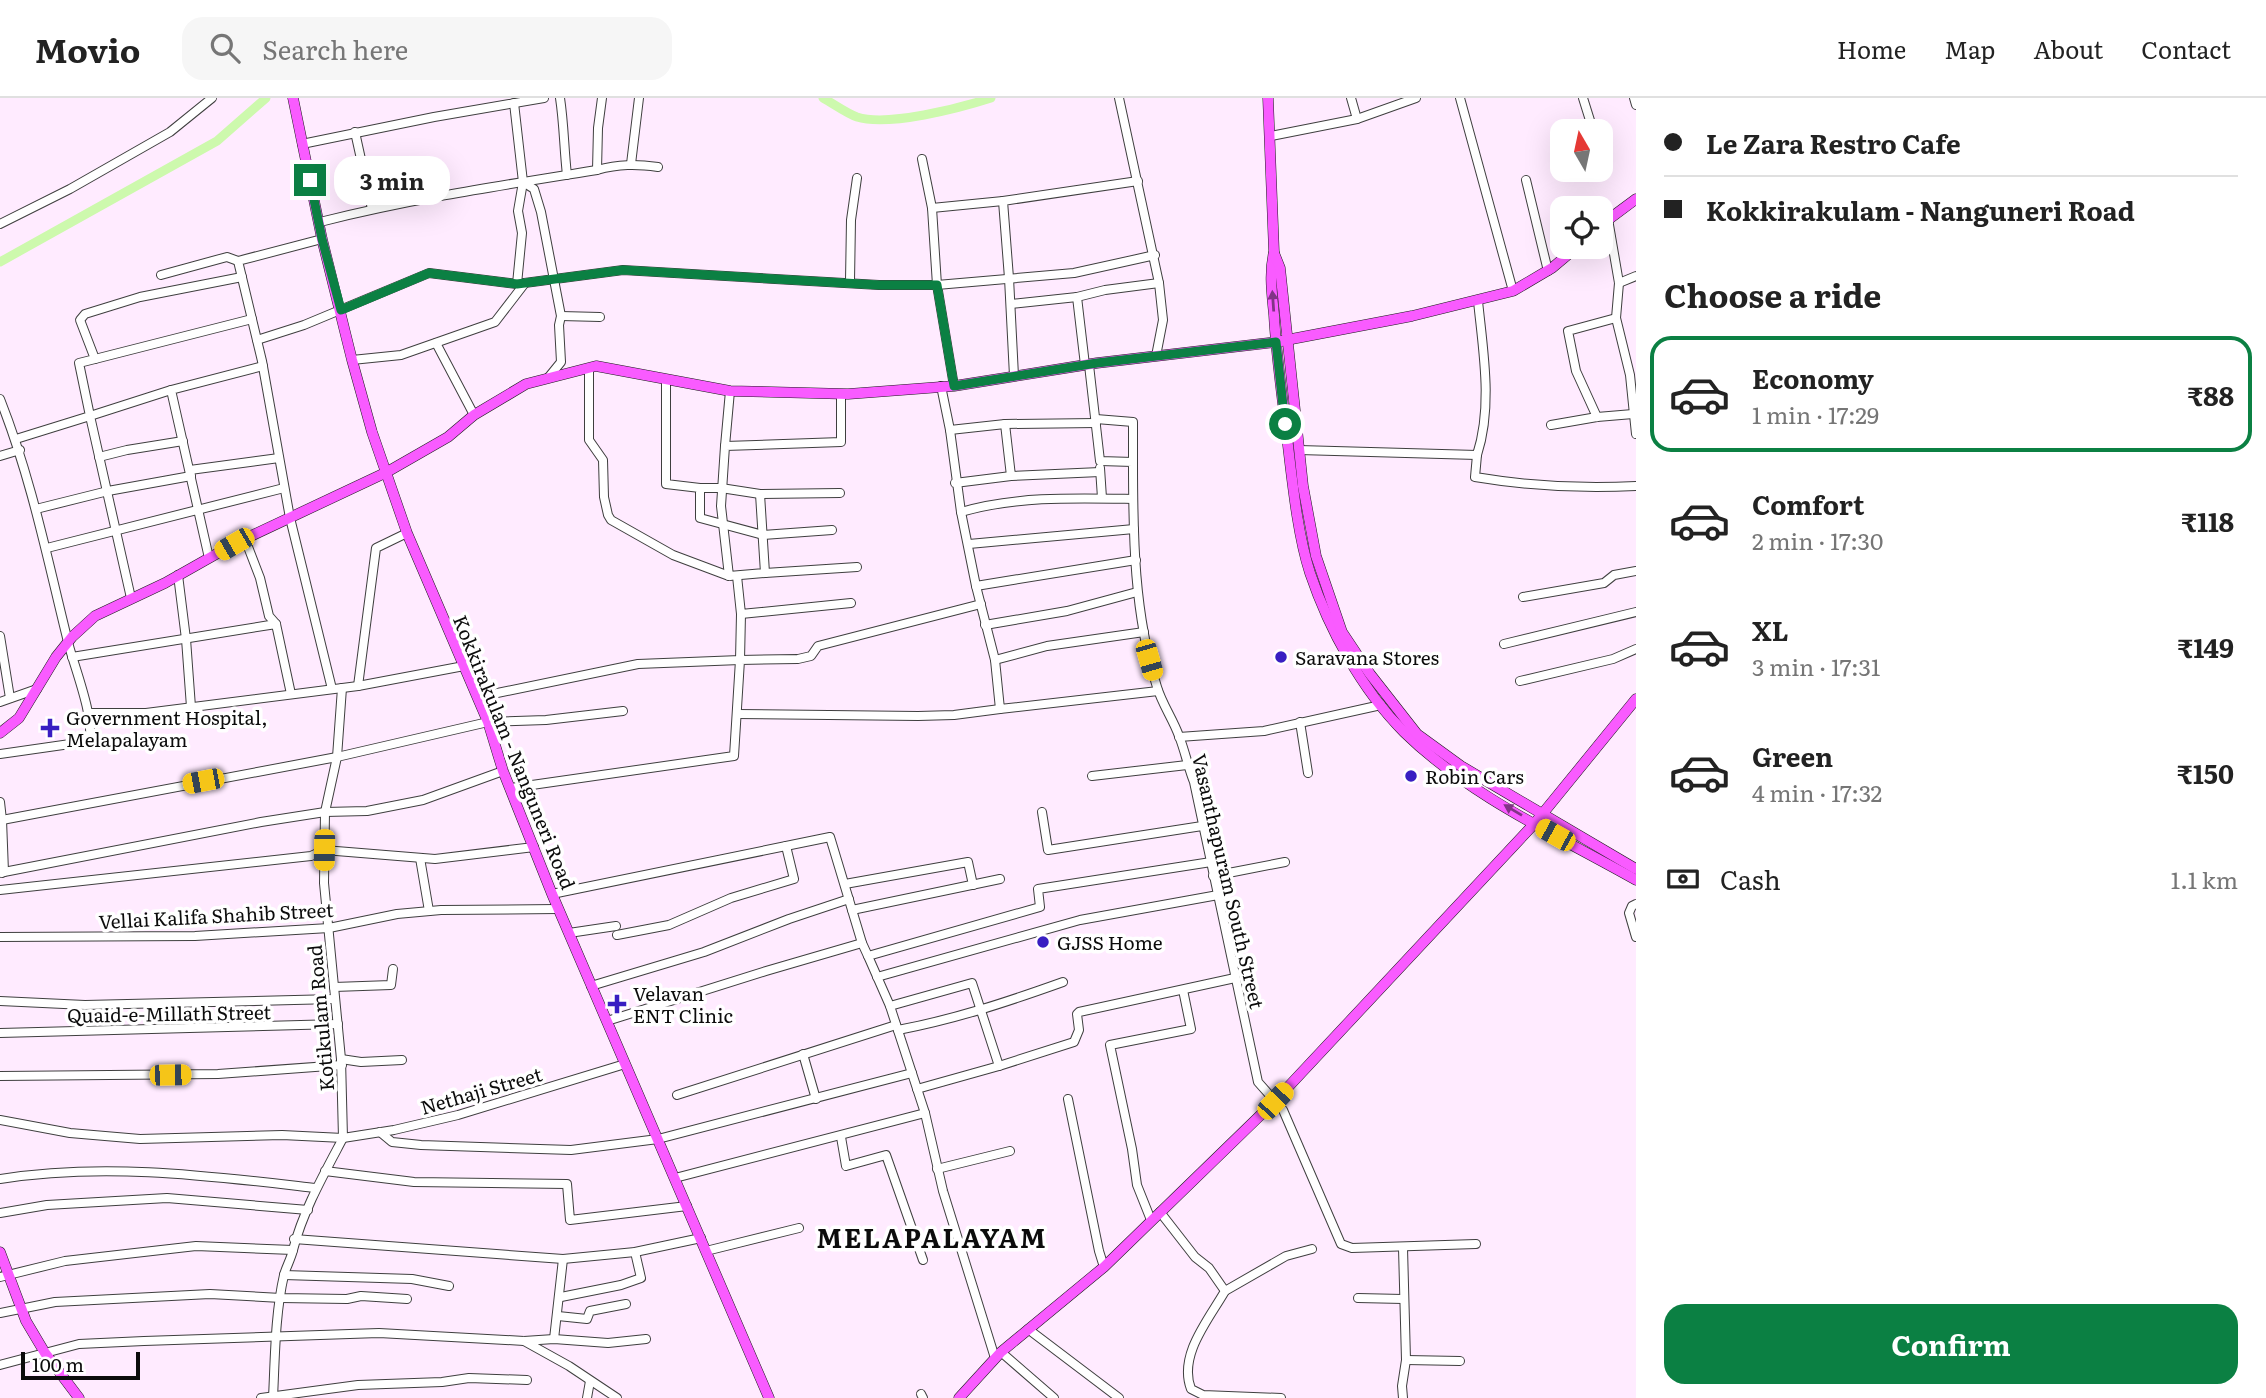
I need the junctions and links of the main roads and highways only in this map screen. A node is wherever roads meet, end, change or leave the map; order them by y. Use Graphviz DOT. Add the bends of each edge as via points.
graph roads {
  1 [pos="293,98"];
  2 [pos="1268,98"];
  3 [pos="1636,199"];
  4 [pos="1613,216"];
  5 [pos="1274,252"];
  6 [pos="1562,259"];
  7 [pos="1287,340"];
  8 [pos="1276,342"];
  9 [pos="387,472"];
  10 [pos="1636,699"];
  11 [pos="0,733"];
  12 [pos="1538,819"];
  13 [pos="1636,869"];
  14 [pos="1636,880"];
  15 [pos="0,1252"];
  16 [pos="5,1277"];
  17 [pos="79,1398"];
  18 [pos="769,1398"];
  19 [pos="959,1398"];
  1 -- 9 [label="main road, Kokkirakulam - Nanguneri Road" via="352,360"];
  2 -- 5 [label="main road"];
  3 -- 4 [label="main road"];
  5 -- 7 [label="main road" via="1280,268"];
  8 -- 5 [label="main road, one-way" via="1270,268"];
  6 -- 7 [label="main road" via="1513,291"];
  7 -- 8 [label="main road"];
  7 -- 12 [label="main road" via="1298,450 1316,556 1342,632 1417,734"];
  8 -- 9 [label="main road" via="954,386 841,394 730,391 596,366 526,384"];
  12 -- 8 [label="main road, one-way" via="1473,786 1434,759 1381,705 1337,641 1309,571"];
  9 -- 11 [label="main road" via="95,616 68,642 19,718"];
  9 -- 18 [label="main road, Kokkirakulam - Nanguneri Road" via="407,533 478,697 558,909"];
  10 -- 12 [label="main road"];
  12 -- 13 [label="main road"];
  12 -- 14 [label="main road"];
  12 -- 19 [label="main road" via="1275,1101 1104,1267 998,1355"];
  15 -- 16 [label="main road"];
  16 -- 17 [label="main road" via="45,1353"];
}
